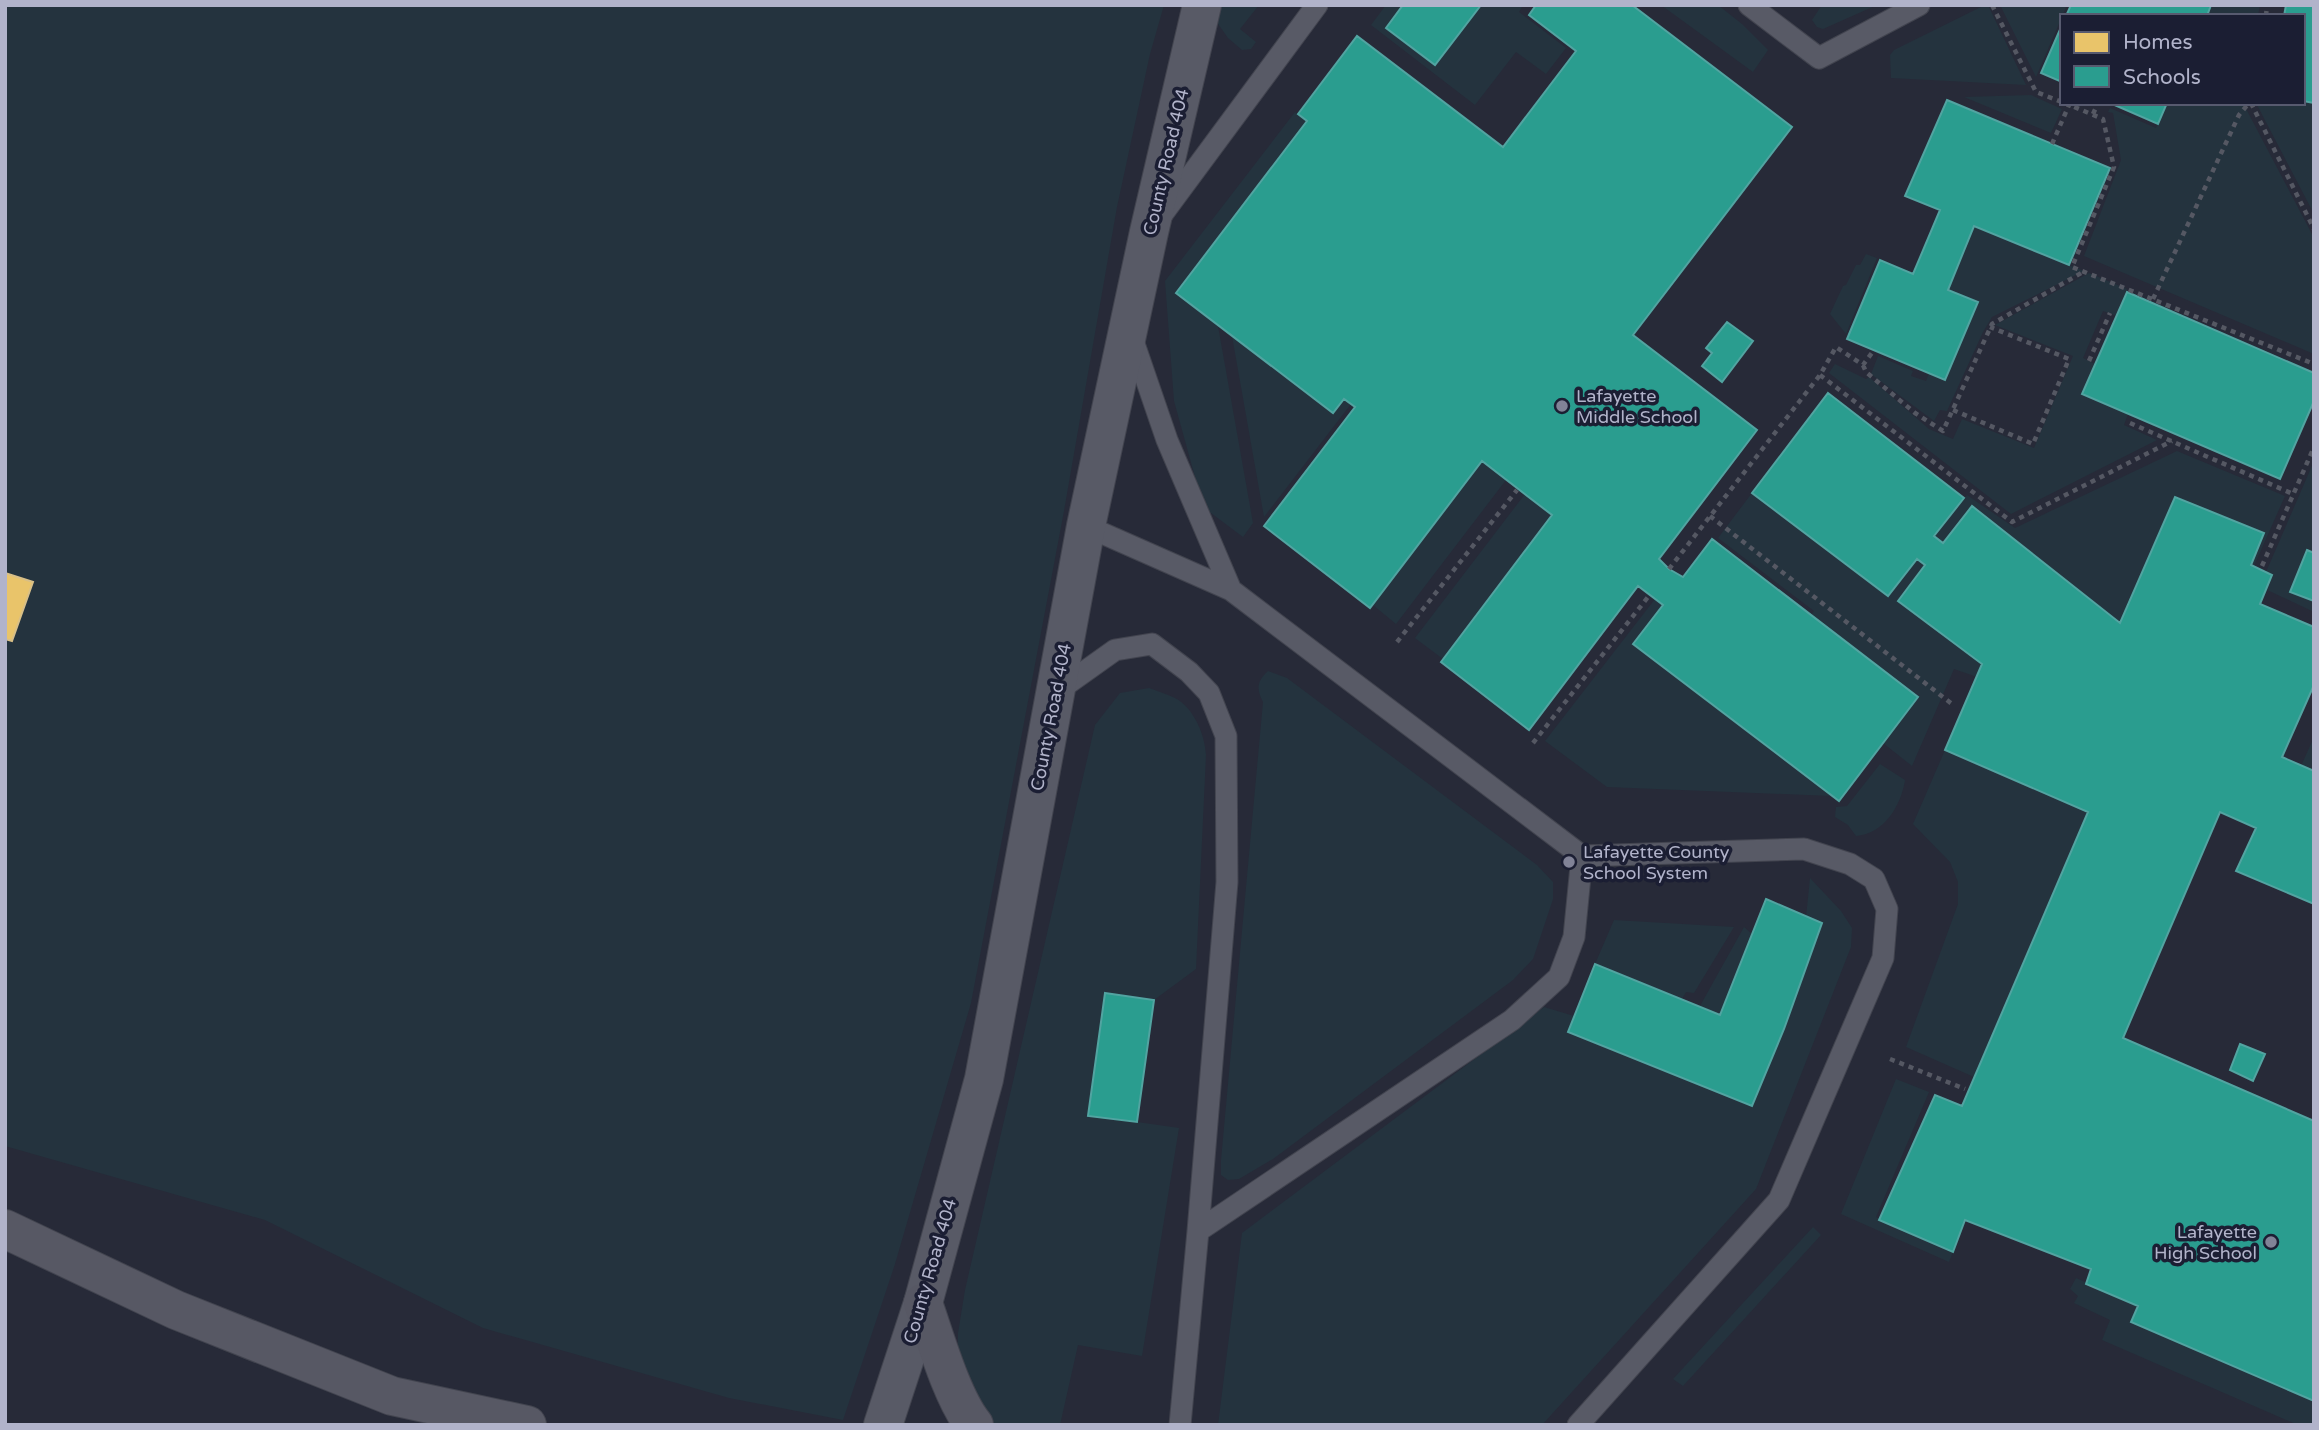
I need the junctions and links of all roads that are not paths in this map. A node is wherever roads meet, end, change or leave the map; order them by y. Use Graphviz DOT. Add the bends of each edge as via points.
graph roads {
  1 [pos="1202,5"];
  2 [pos="1317,5"];
  3 [pos="1749,5"];
  4 [pos="1920,5"];
  5 [pos="1149,232"];
  6 [pos="1129,329"];
  7 [pos="1086,526"];
  8 [pos="1231,590"];
  9 [pos="1055,693"];
  10 [pos="1583,856"];
  11 [pos="5,1229"];
  12 [pos="1198,1231"];
  13 [pos="923,1303"];
  14 [pos="527,1425"];
  15 [pos="883,1425"];
  16 [pos="974,1425"];
  17 [pos="1180,1425"];
  18 [pos="1578,1425"];
  1 -- 5 [label="street, County Road 404"];
  2 -- 5 [label="lane"];
  3 -- 4 [label="lane" via="1819,58"];
  5 -- 6 [label="street, County Road 404"];
  6 -- 7 [label="street, County Road 404"];
  6 -- 8 [label="lane" via="1167,440"];
  7 -- 8 [label="lane"];
  7 -- 9 [label="street, County Road 404"];
  8 -- 10 [label="lane"];
  9 -- 12 [label="lane" via="1115,650 1152,645 1209,693 1226,736 1227,882"];
  9 -- 13 [label="street, County Road 404" via="984,1079"];
  10 -- 12 [label="lane" via="1574,937 1559,977 1512,1020"];
  10 -- 18 [label="lane" via="1804,849 1850,864 1874,879 1887,909 1883,958 1779,1200"];
  11 -- 14 [label="main road" via="176,1310 392,1396"];
  12 -- 17 [label="lane"];
  13 -- 15 [label="street, County Road 404"];
  13 -- 16 [label="main road" via="948,1374"];
}
